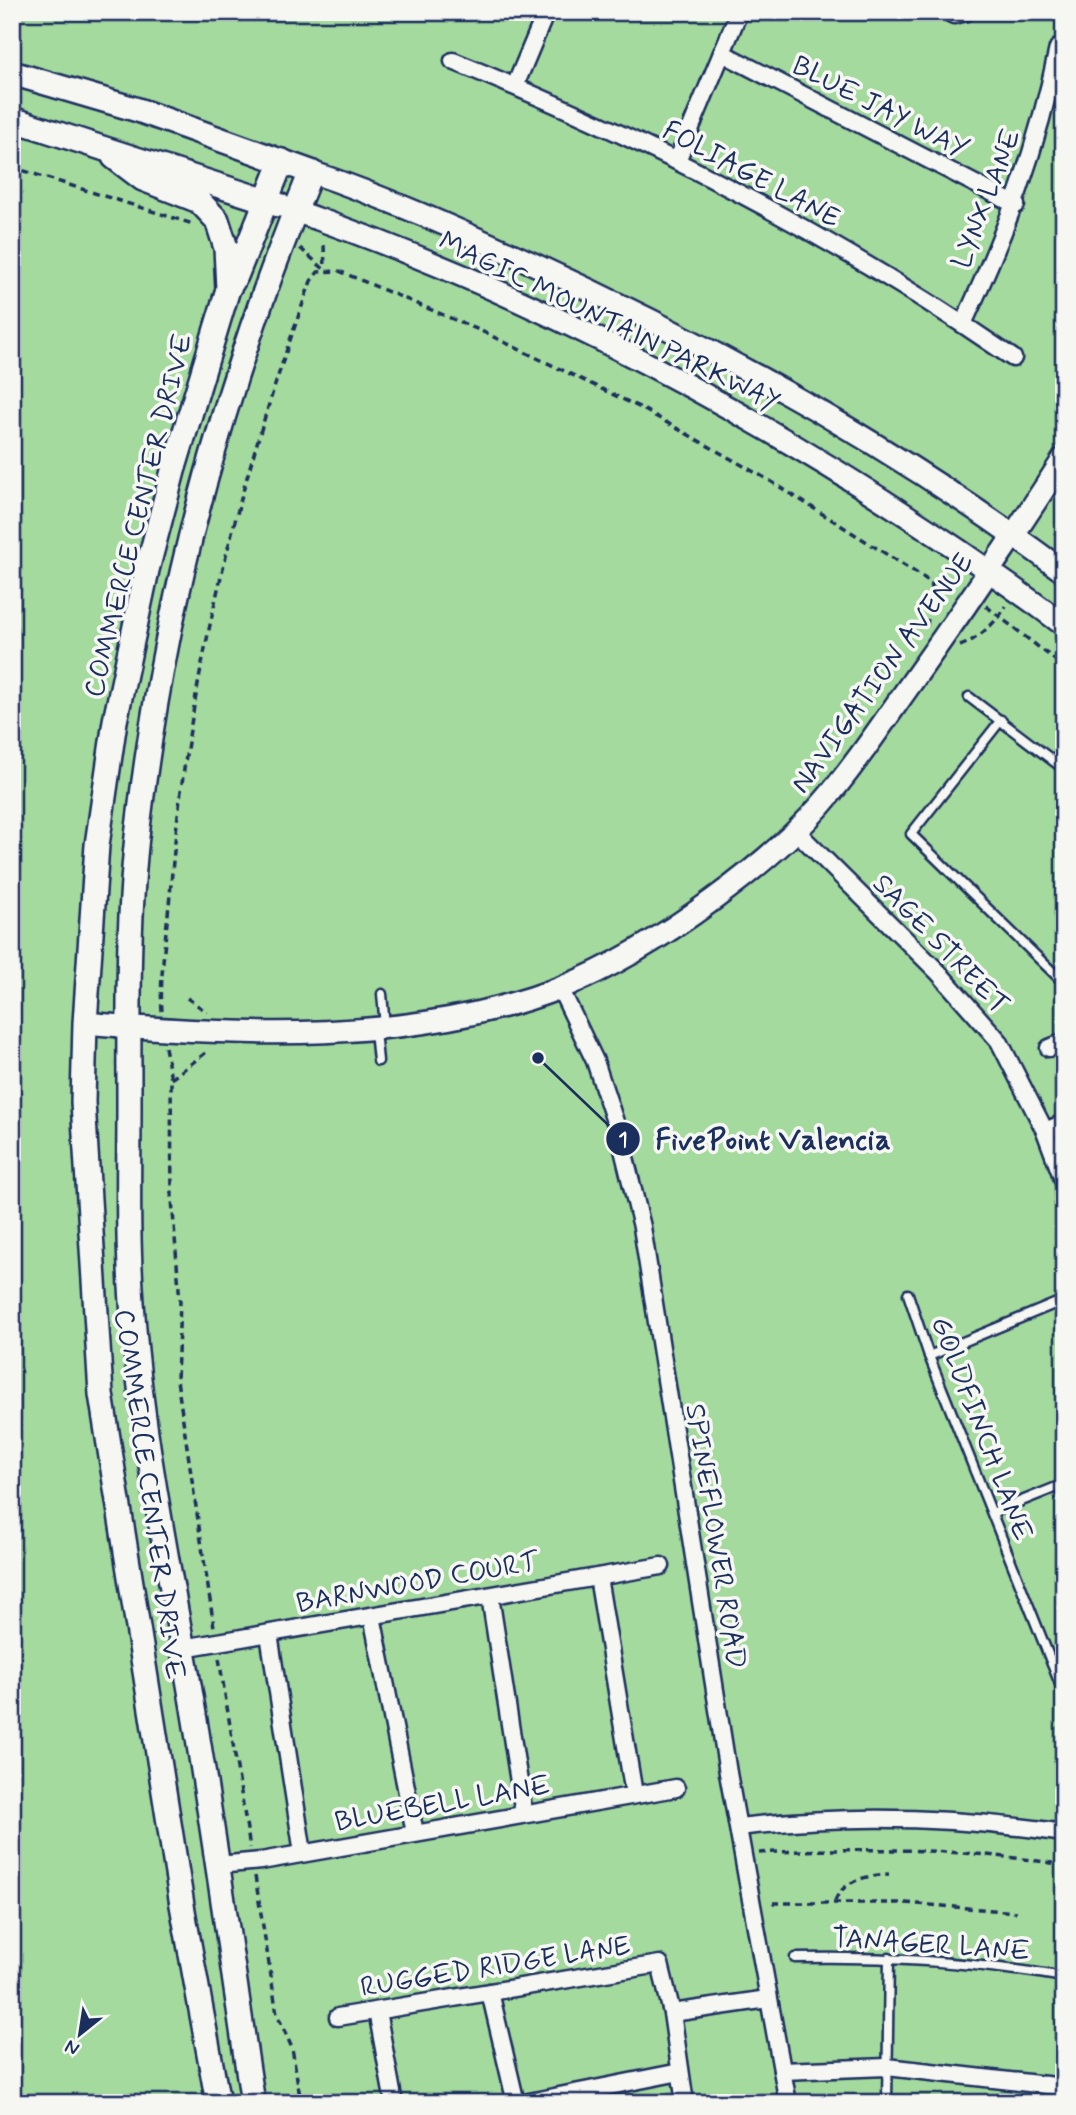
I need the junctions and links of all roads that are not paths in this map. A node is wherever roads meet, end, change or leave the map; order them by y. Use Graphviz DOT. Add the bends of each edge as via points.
graph roads {
  1 [pos="546,12"];
  2 [pos="739,12"];
  3 [pos="1058,48"];
  4 [pos="722,53"];
  5 [pos="453,61"];
  6 [pos="12,74"];
  7 [pos="515,86"];
  8 [pos="12,119"];
  9 [pos="101,147"];
  10 [pos="282,161"];
  11 [pos="677,162"];
  12 [pos="311,172"];
  13 [pos="266,201"];
  14 [pos="1016,205"];
  15 [pos="295,211"];
  16 [pos="228,289"];
  17 [pos="962,324"];
  18 [pos="1013,358"];
  19 [pos="1064,458"];
  20 [pos="1014,536"];
  21 [pos="990,570"];
  22 [pos="1064,572"];
  23 [pos="1064,625"];
  24 [pos="969,697"];
  25 [pos="1001,720"];
  26 [pos="1064,769"];
  27 [pos="796,831"];
  28 [pos="1064,983"];
  29 [pos="560,988"];
  30 [pos="382,995"];
  31 [pos="85,1023"];
  32 [pos="129,1026"];
  33 [pos="380,1028"];
  34 [pos="378,1061"];
  35 [pos="1064,1123"];
  36 [pos="1045,1131"];
  37 [pos="1064,1182"];
  38 [pos="908,1294"];
  39 [pos="1064,1300"];
  40 [pos="929,1356"];
  41 [pos="1064,1484"];
  42 [pos="992,1513"];
  43 [pos="661,1566"];
  44 [pos="598,1577"];
  45 [pos="489,1595"];
  46 [pos="372,1616"];
  47 [pos="269,1634"];
  48 [pos="183,1648"];
  49 [pos="1064,1659"];
  50 [pos="1052,1664"];
  51 [pos="1064,1695"];
  52 [pos="676,1788"];
  53 [pos="634,1794"];
  54 [pos="524,1814"];
  55 [pos="739,1827"];
  56 [pos="415,1833"];
  57 [pos="1064,1833"];
  58 [pos="303,1853"];
  59 [pos="218,1865"];
  60 [pos="795,1958"];
  61 [pos="889,1958"];
  62 [pos="1064,1977"];
  63 [pos="490,1992"];
  64 [pos="768,1999"];
  65 [pos="377,2011"];
  66 [pos="672,2013"];
  67 [pos="338,2017"];
  68 [pos="887,2067"];
  69 [pos="782,2071"];
  70 [pos="680,2072"];
  71 [pos="1064,2087"];
  72 [pos="218,2103"];
  73 [pos="253,2103"];
  74 [pos="394,2103"];
  75 [pos="516,2103"];
  76 [pos="524,2103"];
  77 [pos="685,2103"];
  78 [pos="788,2103"];
  79 [pos="887,2103"];
  1 -- 7 [label="street"];
  2 -- 4 [label="street"];
  3 -- 14 [label="street, LYNX LANE"];
  4 -- 11 [label="street"];
  4 -- 14 [label="street, BLUE JAY WAY"];
  5 -- 7 [label="street, FOLIAGE LANE"];
  6 -- 10 [label="main road, MAGIC MOUNTAIN PARKWAY" via="138,110"];
  7 -- 11 [label="street, FOLIAGE LANE"];
  8 -- 9 [label="main road, MAGIC MOUNTAIN PARKWAY"];
  9 -- 13 [label="main road, MAGIC MOUNTAIN PARKWAY"];
  9 -- 16 [label="main road" via="143,179 184,194 210,212 223,233"];
  10 -- 12 [label="main road, MAGIC MOUNTAIN PARKWAY"];
  10 -- 13 [label="main road, COMMERCE CENTER DRIVE"];
  11 -- 17 [label="street, FOLIAGE LANE" via="795,223"];
  12 -- 15 [label="main road, COMMERCE CENTER DRIVE"];
  12 -- 20 [label="street, MAGIC MOUNTAIN PARKWAY" via="461,232 687,338 833,418"];
  13 -- 15 [label="main road, MAGIC MOUNTAIN PARKWAY"];
  13 -- 16 [label="main road, COMMERCE CENTER DRIVE"];
  14 -- 17 [label="street, LYNX LANE"];
  15 -- 21 [label="street, MAGIC MOUNTAIN PARKWAY" via="435,264 700,393 865,489"];
  15 -- 32 [label="main road, COMMERCE CENTER DRIVE" via="214,444 173,605 137,832"];
  16 -- 31 [label="main road, COMMERCE CENTER DRIVE" via="147,570 115,721 97,845"];
  17 -- 18 [label="street, FOLIAGE LANE"];
  19 -- 20 [label="street, NAVIGATION AVENUE"];
  20 -- 21 [label="street, NAVIGATION AVENUE"];
  20 -- 22 [label="street, MAGIC MOUNTAIN PARKWAY"];
  21 -- 23 [label="street, MAGIC MOUNTAIN PARKWAY"];
  21 -- 27 [label="street, NAVIGATION AVENUE" via="844,778"];
  24 -- 25 [label="lane"];
  25 -- 26 [label="lane"];
  25 -- 28 [label="lane" via="911,834"];
  27 -- 29 [label="street, NAVIGATION AVENUE" via="680,924"];
  27 -- 36 [label="street, SAGE STREET" via="976,1012 999,1041"];
  29 -- 33 [label="street, NAVIGATION AVENUE" via="470,1014"];
  29 -- 55 [label="street, SPINEFLOWER ROAD" via="595,1062 642,1227"];
  30 -- 33 [label="lane"];
  31 -- 32 [label="street, NAVIGATION AVENUE"];
  31 -- 72 [label="main road, COMMERCE CENTER DRIVE" via="85,1175 101,1394"];
  32 -- 33 [label="street, NAVIGATION AVENUE" via="283,1031"];
  32 -- 48 [label="main road, COMMERCE CENTER DRIVE" via="132,1300 156,1496"];
  33 -- 34 [label="lane"];
  35 -- 36 [label="street"];
  36 -- 37 [label="street, SAGE STREET"];
  38 -- 40 [label="lane, GOLDFINCH LANE"];
  39 -- 40 [label="lane"];
  40 -- 42 [label="lane, GOLDFINCH LANE"];
  41 -- 42 [label="lane"];
  42 -- 50 [label="lane, GOLDFINCH LANE"];
  43 -- 44 [label="street, BARNWOOD COURT"];
  44 -- 45 [label="street, BARNWOOD COURT"];
  44 -- 53 [label="street"];
  45 -- 46 [label="street, BARNWOOD COURT"];
  45 -- 54 [label="street"];
  46 -- 47 [label="street, BARNWOOD COURT"];
  46 -- 56 [label="street"];
  47 -- 48 [label="street, BARNWOOD COURT"];
  47 -- 58 [label="street"];
  48 -- 59 [label="main road, COMMERCE CENTER DRIVE"];
  49 -- 50 [label="lane"];
  50 -- 51 [label="lane, GOLDFINCH LANE"];
  52 -- 53 [label="street, BLUEBELL LANE"];
  53 -- 54 [label="street, BLUEBELL LANE"];
  54 -- 56 [label="street, BLUEBELL LANE"];
  55 -- 57 [label="street" via="847,1820 934,1821"];
  55 -- 64 [label="street, SPINEFLOWER ROAD"];
  56 -- 58 [label="street, BLUEBELL LANE"];
  58 -- 59 [label="street, BLUEBELL LANE"];
  59 -- 73 [label="main road, COMMERCE CENTER DRIVE"];
  60 -- 61 [label="lane, TANAGER LANE"];
  61 -- 62 [label="lane, TANAGER LANE"];
  61 -- 68 [label="lane"];
  63 -- 65 [label="street, RUGGED RIDGE LANE"];
  63 -- 66 [label="street, RUGGED RIDGE LANE" via="660,1964"];
  63 -- 75 [label="street"];
  64 -- 66 [label="street"];
  64 -- 69 [label="street, SPINEFLOWER ROAD"];
  65 -- 67 [label="street, RUGGED RIDGE LANE"];
  65 -- 74 [label="street"];
  66 -- 70 [label="street"];
  68 -- 69 [label="street"];
  68 -- 71 [label="street"];
  68 -- 79 [label="lane"];
  69 -- 78 [label="street, SPINEFLOWER ROAD"];
  70 -- 76 [label="street"];
  70 -- 77 [label="street"];
}
